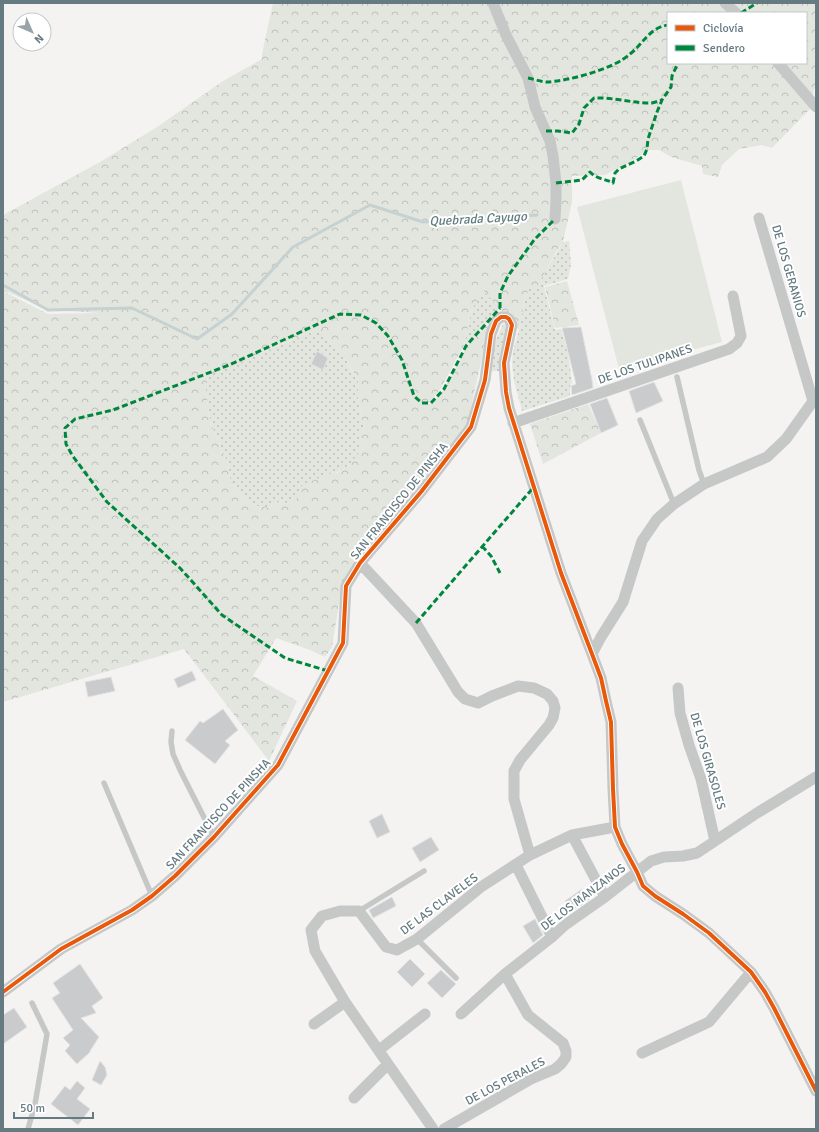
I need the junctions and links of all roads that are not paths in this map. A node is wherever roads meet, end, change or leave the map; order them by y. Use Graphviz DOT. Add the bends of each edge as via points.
graph roads {
  1 [pos="493,3"];
  2 [pos="725,3"];
  3 [pos="735,12"];
  4 [pos="779,64"];
  5 [pos="816,107"];
  6 [pos="759,218"];
  7 [pos="555,219"];
  8 [pos="733,296"];
  9 [pos="677,377"];
  10 [pos="815,399"];
  11 [pos="640,420"];
  12 [pos="513,423"];
  13 [pos="704,484"];
  14 [pos="674,504"];
  15 [pos="360,563"];
  16 [pos="592,654"];
  17 [pos="678,688"];
  18 [pos="172,731"];
  19 [pos="816,777"];
  20 [pos="104,783"];
  21 [pos="616,827"];
  22 [pos="572,835"];
  23 [pos="214,837"];
  24 [pos="715,841"];
  25 [pos="530,855"];
  26 [pos="516,865"];
  27 [pos="424,871"];
  28 [pos="637,872"];
  29 [pos="152,896"];
  30 [pos="605,897"];
  31 [pos="359,911"];
  32 [pos="552,937"];
  33 [pos="417,939"];
  34 [pos="751,972"];
  35 [pos="505,974"];
  36 [pos="456,978"];
  37 [pos="3,992"];
  38 [pos="345,1002"];
  39 [pos="32,1003"];
  40 [pos="425,1014"];
  41 [pos="462,1014"];
  42 [pos="314,1024"];
  43 [pos="379,1050"];
  44 [pos="642,1053"];
  45 [pos="388,1064"];
  46 [pos="816,1091"];
  47 [pos="354,1098"];
  48 [pos="28,1129"];
  49 [pos="433,1129"];
  50 [pos="444,1129"];
  1 -- 7 [label="street" via="528,78 535,107 550,141 556,183"];
  2 -- 3 [label="street"];
  4 -- 5 [label="street"];
  6 -- 10 [label="street, DE LOS GERANIOS"];
  8 -- 12 [label="street, DE LOS TULIPANES" via="742,336 729,349"];
  9 -- 13 [label="lane"];
  10 -- 13 [label="street" via="786,439 767,457"];
  11 -- 14 [label="lane"];
  12 -- 15 [label="street, SAN FRANCISCO DE PINSHA" via="506,392 504,363 512,325 509,319 500,317 491,334 485,380 471,427 421,492"];
  12 -- 16 [label="street" via="561,573"];
  13 -- 14 [label="street"];
  14 -- 16 [label="street" via="657,519 642,540 623,602"];
  15 -- 23 [label="street, SAN FRANCISCO DE PINSHA" via="346,586 343,643 282,758"];
  15 -- 25 [label="street" via="416,623 458,692 465,699 478,703 518,686 534,688 547,694 553,701 553,718 514,771 514,798"];
  16 -- 21 [label="street" via="611,722"];
  17 -- 24 [label="street, DE LOS GIRASOLES" via="680,713 701,779"];
  18 -- 23 [label="lane" via="173,754"];
  19 -- 24 [label="street, DE LOS MANZANOS"];
  20 -- 29 [label="lane"];
  21 -- 22 [label="street, DE LAS CLAVELES"];
  21 -- 28 [label="street"];
  22 -- 25 [label="street, DE LAS CLAVELES"];
  22 -- 30 [label="street"];
  23 -- 29 [label="street, SAN FRANCISCO DE PINSHA"];
  24 -- 28 [label="street, DE LOS MANZANOS" via="697,853 651,861"];
  25 -- 26 [label="street, DE LAS CLAVELES"];
  26 -- 32 [label="street"];
  26 -- 33 [label="street, DE LAS CLAVELES" via="482,887"];
  27 -- 31 [label="lane"];
  28 -- 30 [label="street, DE LOS MANZANOS"];
  28 -- 34 [label="street" via="643,886 709,933"];
  29 -- 37 [label="street, SAN FRANCISCO DE PINSHA" via="62,949"];
  30 -- 32 [label="street, DE LOS MANZANOS"];
  31 -- 33 [label="street, DE LAS CLAVELES" via="386,947 397,950"];
  31 -- 38 [label="street" via="340,911 322,916 311,930 315,951"];
  32 -- 35 [label="street, DE LOS MANZANOS"];
  33 -- 36 [label="lane"];
  34 -- 44 [label="street" via="709,1022"];
  34 -- 46 [label="street" via="774,1008"];
  35 -- 41 [label="street, DE LOS MANZANOS"];
  35 -- 50 [label="street, DE LOS PERALES" via="528,1015 563,1043 566,1057 555,1068"];
  38 -- 42 [label="street"];
  38 -- 43 [label="street"];
  39 -- 48 [label="lane" via="47,1034"];
  40 -- 43 [label="street"];
  43 -- 45 [label="street"];
  45 -- 47 [label="street"];
  45 -- 49 [label="street"];
}
